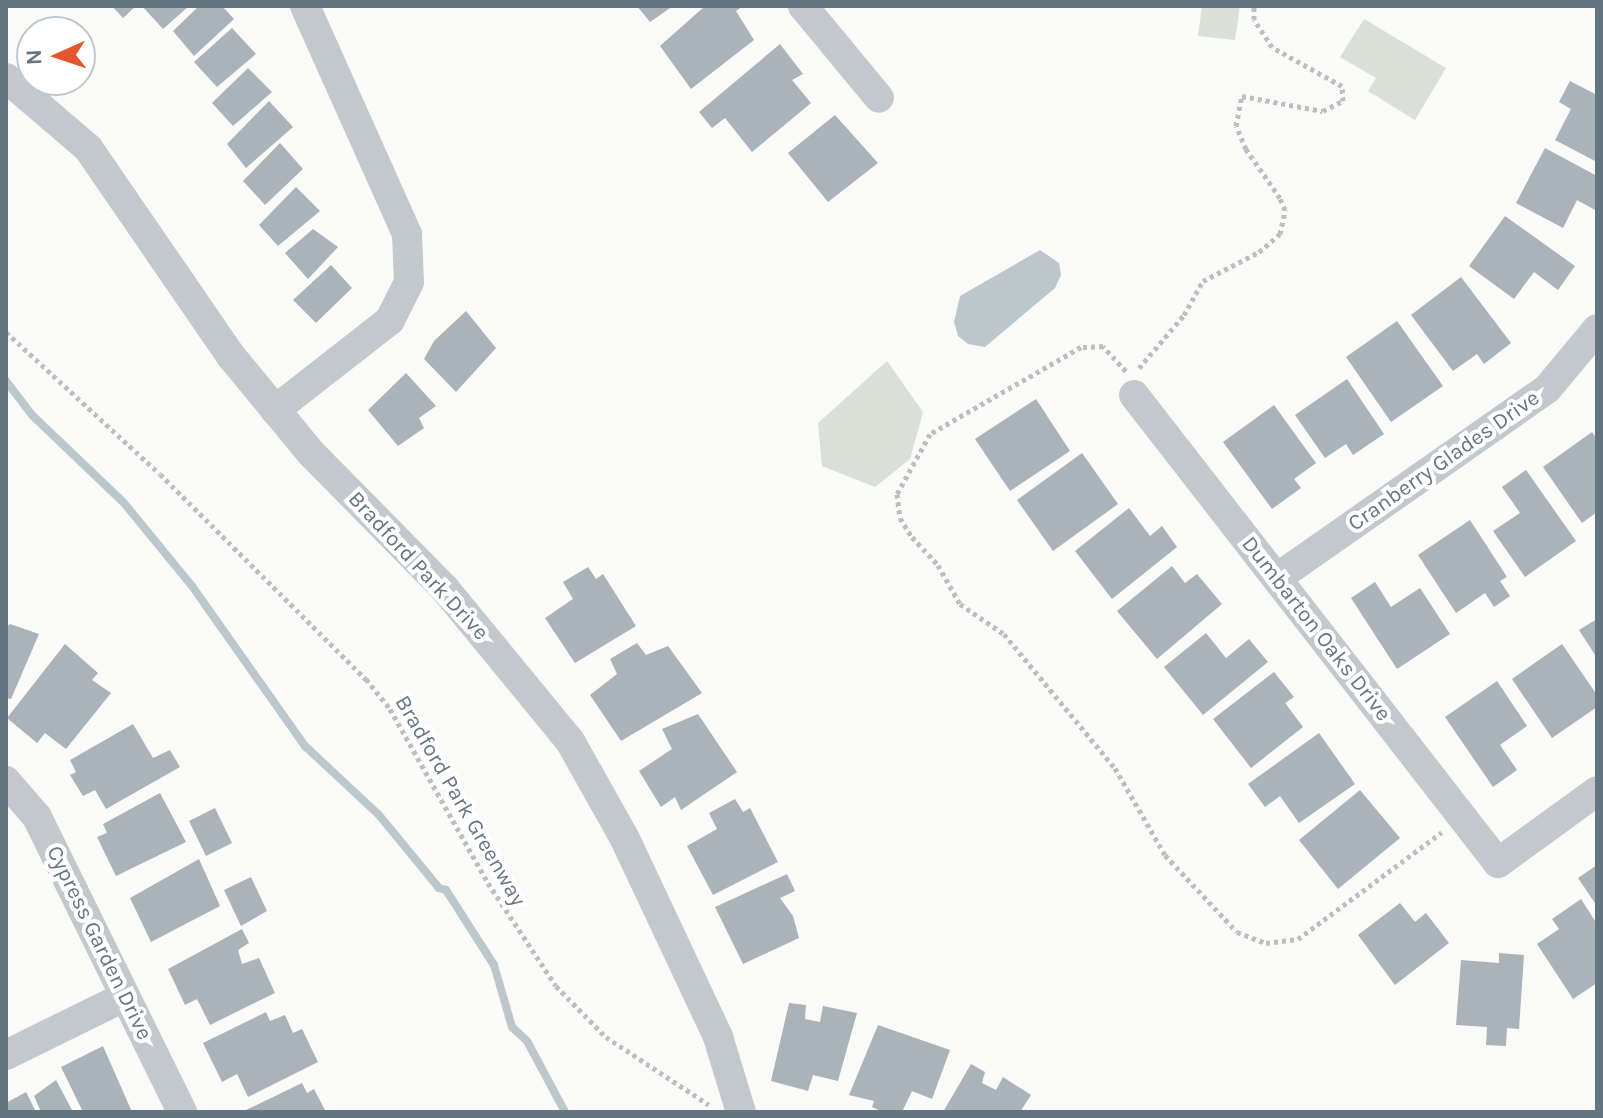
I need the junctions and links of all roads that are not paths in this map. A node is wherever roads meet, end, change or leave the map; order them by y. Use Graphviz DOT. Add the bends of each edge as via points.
graph roads {
  1 [pos="305,6"];
  2 [pos="803,6"];
  3 [pos="6,78"];
  4 [pos="879,98"];
  5 [pos="1597,329"];
  6 [pos="1134,395"];
  7 [pos="275,410"];
  8 [pos="1277,578"];
  9 [pos="6,781"];
  10 [pos="1597,791"];
  11 [pos="124,997"];
  12 [pos="6,1055"];
  13 [pos="741,1111"];
  14 [pos="182,1112"];
  1 -- 7 [label="street" via="407,234 409,282 390,320"];
  2 -- 4 [label="street"];
  3 -- 7 [label="street, Bradford Park Drive" via="88,148 214,332"];
  5 -- 8 [label="street, Cranberry Glades Drive" via="1547,389"];
  6 -- 8 [label="street, Dumbarton Oaks Drive"];
  7 -- 13 [label="street, Bradford Park Drive" via="445,589 570,741 625,839 718,1037"];
  8 -- 10 [label="street, Dumbarton Oaks Drive" via="1498,863"];
  9 -- 11 [label="street, Cypress Garden Drive" via="37,817"];
  11 -- 12 [label="street"];
  11 -- 14 [label="street, Cypress Garden Drive"];
}
